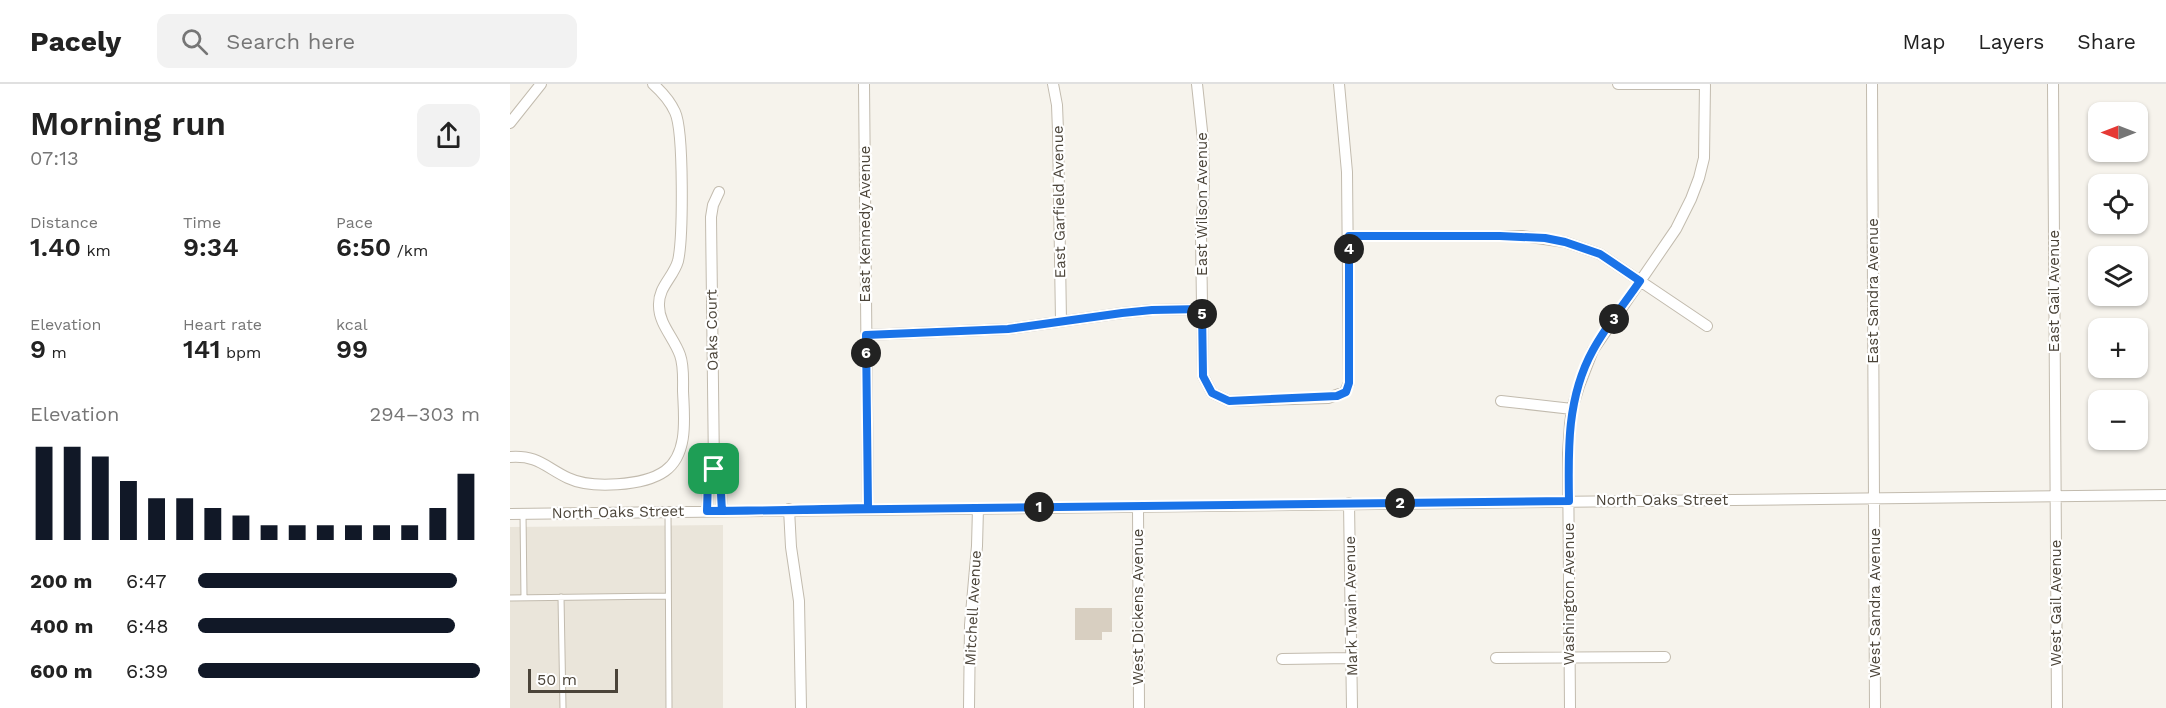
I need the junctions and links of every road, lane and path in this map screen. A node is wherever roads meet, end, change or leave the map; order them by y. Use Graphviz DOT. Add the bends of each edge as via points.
graph roads {
  1 [pos="541,84"];
  2 [pos="653,84"];
  3 [pos="864,84"];
  4 [pos="1053,84"];
  5 [pos="1197,84"];
  6 [pos="1339,84"];
  7 [pos="1618,84"];
  8 [pos="1705,84"];
  9 [pos="1872,84"];
  10 [pos="2053,84"];
  11 [pos="510,123"];
  12 [pos="720,192"];
  13 [pos="1349,236"];
  14 [pos="1640,281"];
  15 [pos="1202,309"];
  16 [pos="1061,321"];
  17 [pos="1707,326"];
  18 [pos="866,335"];
  19 [pos="1501,400"];
  20 [pos="1572,409"];
  21 [pos="510,457"];
  22 [pos="714,469"];
  23 [pos="2166,495"];
  24 [pos="2056,497"];
  25 [pos="1874,499"];
  26 [pos="1569,501"];
  27 [pos="1349,504"];
  28 [pos="1138,506"];
  29 [pos="868,508"];
  30 [pos="978,508"];
  31 [pos="789,509"];
  32 [pos="707,511"];
  33 [pos="722,511"];
  34 [pos="668,512"];
  35 [pos="510,514"];
  36 [pos="523,514"];
  37 [pos="668,596"];
  38 [pos="561,597"];
  39 [pos="510,598"];
  40 [pos="524,598"];
  41 [pos="1570,657"];
  42 [pos="1665,657"];
  43 [pos="1352,658"];
  44 [pos="1496,658"];
  45 [pos="1282,659"];
  46 [pos="563,708"];
  47 [pos="669,708"];
  48 [pos="801,708"];
  49 [pos="969,708"];
  50 [pos="1139,708"];
  51 [pos="1352,708"];
  52 [pos="1570,708"];
  53 [pos="1875,708"];
  54 [pos="2056,708"];
  1 -- 11 [label="street"];
  2 -- 21 [label="street" via="670,103 679,123 681,240 673,273 660,292 659,316 682,367 684,426 680,450 667,470 636,483 582,482 569,479 535,458"];
  3 -- 18 [label="street, East Kennedy Avenue"];
  4 -- 16 [label="street, East Garfield Avenue"];
  5 -- 15 [label="street, East Wilson Avenue" via="1203,140"];
  6 -- 13 [label="street"];
  7 -- 8 [label="street"];
  8 -- 14 [label="street, Washington Avenue" via="1704,158 1699,178 1676,229"];
  9 -- 25 [label="street, East Sandra Avenue"];
  10 -- 24 [label="street, East Gail Avenue"];
  12 -- 22 [label="street, Oaks Court" via="711,217"];
  13 -- 14 [label="street" via="1545,238 1600,254"];
  13 -- 15 [label="street, East Wilson Avenue" via="1350,373 1346,392 1328,398 1229,401 1212,393 1203,376"];
  14 -- 17 [label="street"];
  14 -- 20 [label="street, Washington Avenue" via="1593,350"];
  15 -- 16 [label="street" via="1152,310"];
  16 -- 18 [label="street" via="1008,329"];
  18 -- 29 [label="street, East Kennedy Avenue"];
  19 -- 20 [label="street"];
  20 -- 26 [label="street, Washington Avenue"];
  22 -- 32 [label="street, Oaks Court" via="708,479"];
  22 -- 33 [label="street, Oaks Court" via="720,477"];
  23 -- 24 [label="street, North Oaks Street"];
  24 -- 25 [label="street, North Oaks Street"];
  24 -- 54 [label="street, West Gail Avenue"];
  25 -- 26 [label="street, North Oaks Street"];
  25 -- 53 [label="street, West Sandra Avenue"];
  26 -- 27 [label="street, North Oaks Street"];
  26 -- 41 [label="street, Washington Avenue"];
  27 -- 28 [label="street, North Oaks Street"];
  27 -- 43 [label="street, Mark Twain Avenue"];
  28 -- 30 [label="street, North Oaks Street"];
  28 -- 50 [label="street, West Dickens Avenue"];
  29 -- 30 [label="street, North Oaks Street"];
  29 -- 31 [label="street, North Oaks Street"];
  30 -- 49 [label="street, Mitchell Avenue"];
  31 -- 33 [label="street, North Oaks Street"];
  31 -- 48 [label="street" via="800,609"];
  32 -- 33 [label="street, North Oaks Street"];
  32 -- 34 [label="street, North Oaks Street"];
  34 -- 36 [label="street, North Oaks Street"];
  34 -- 37 [label="lane"];
  35 -- 36 [label="street, North Oaks Street"];
  36 -- 40 [label="lane"];
  37 -- 38 [label="lane"];
  37 -- 47 [label="lane"];
  38 -- 40 [label="lane"];
  38 -- 46 [label="lane"];
  39 -- 40 [label="lane"];
  41 -- 42 [label="street"];
  41 -- 44 [label="street"];
  41 -- 52 [label="street, Washington Avenue"];
  43 -- 45 [label="street"];
  43 -- 51 [label="street, Mark Twain Avenue"];
}
